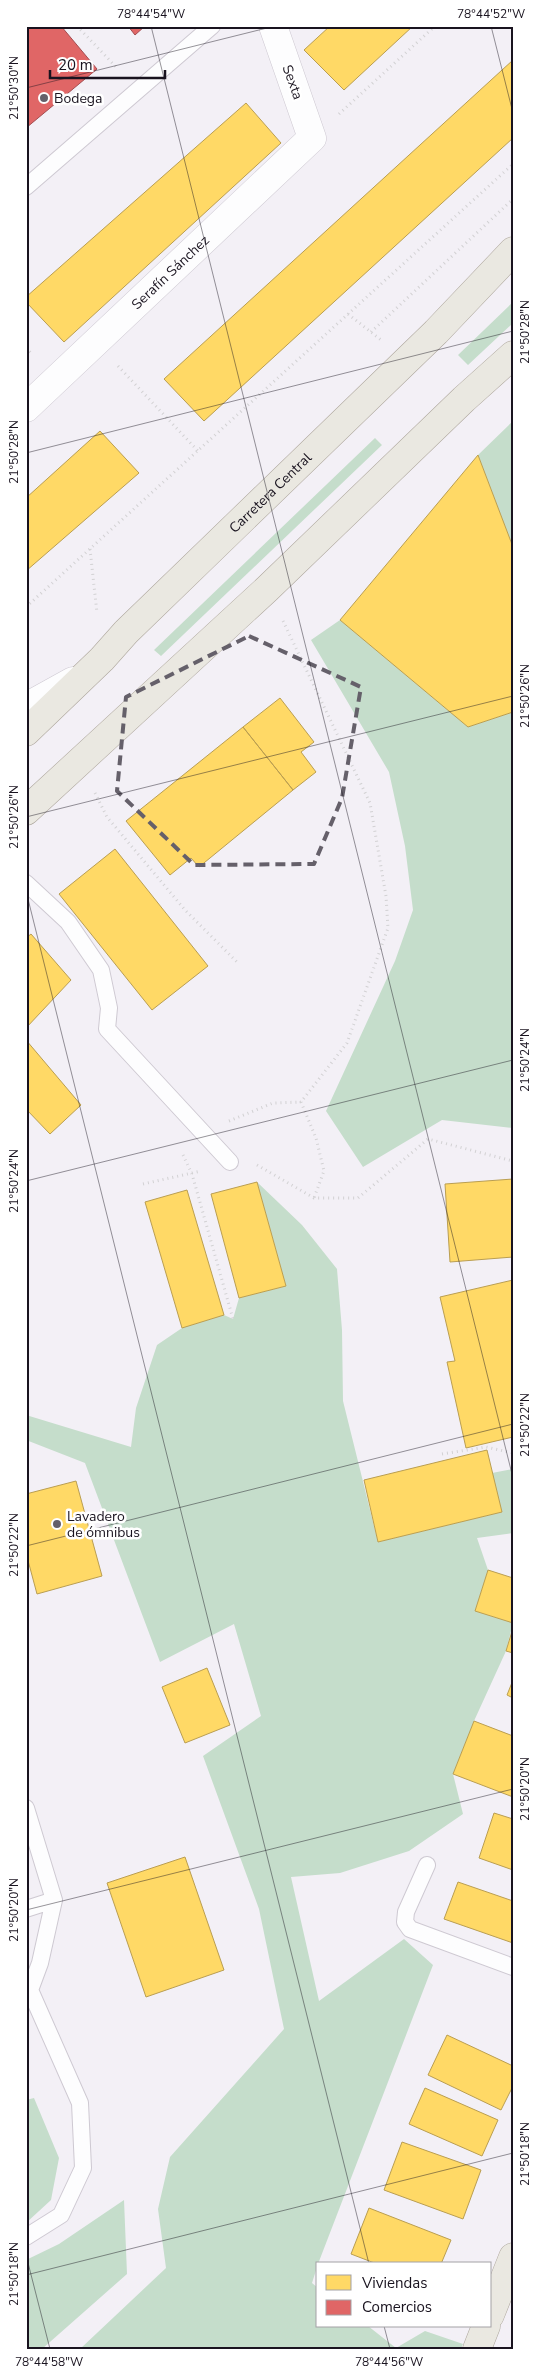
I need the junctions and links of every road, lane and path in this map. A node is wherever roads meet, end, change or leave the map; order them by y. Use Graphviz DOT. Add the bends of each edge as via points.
graph roads {
  1 [pos="77,26"];
  2 [pos="212,26"];
  3 [pos="273,26"];
  4 [pos="435,26"];
  5 [pos="137,90"];
  6 [pos="312,138"];
  7 [pos="513,164"];
  8 [pos="26,187"];
  9 [pos="513,199"];
  10 [pos="513,251"];
  11 [pos="348,314"];
  12 [pos="371,332"];
  13 [pos="95,342"];
  14 [pos="513,356"];
  15 [pos="406,361"];
  16 [pos="26,408"];
  17 [pos="198,451"];
  18 [pos="90,549"];
  19 [pos="268,589"];
  20 [pos="26,608"];
  21 [pos="93,666"];
  22 [pos="26,707"];
  23 [pos="26,732"];
  24 [pos="80,764"];
  25 [pos="26,812"];
  26 [pos="26,883"];
  27 [pos="239,964"];
  28 [pos="301,1102"];
  29 [pos="195,1125"];
  30 [pos="177,1148"];
  31 [pos="513,1161"];
  32 [pos="230,1162"];
  33 [pos="192,1174"];
  34 [pos="143,1184"];
  35 [pos="314,1198"];
  36 [pos="233,1319"];
  37 [pos="513,1453"];
  38 [pos="442,1454"];
  39 [pos="26,1808"];
  40 [pos="427,1865"];
  41 [pos="54,1900"];
  42 [pos="26,1909"];
  43 [pos="513,1967"];
  44 [pos="26,2237"];
  45 [pos="513,2257"];
  46 [pos="492,2310"];
  47 [pos="485,2328"];
  48 [pos="477,2349"];
  1 -- 5 [label="path"];
  2 -- 5 [label="lane"];
  3 -- 6 [label="street, Sexta"];
  4 -- 6 [label="path"];
  5 -- 8 [label="lane"];
  6 -- 13 [label="street, Serafín Sánchez"];
  7 -- 11 [label="path"];
  9 -- 12 [label="path"];
  10 -- 15 [label="main road, Carretera Central"];
  11 -- 12 [label="path"];
  11 -- 17 [label="path"];
  12 -- 15 [label="path"];
  13 -- 16 [label="street, Serafín Sánchez"];
  13 -- 17 [label="path"];
  14 -- 19 [label="main road" via="464,399"];
  15 -- 21 [label="main road, Carretera Central"];
  17 -- 18 [label="path"];
  18 -- 20 [label="path"];
  18 -- 21 [label="path"];
  19 -- 24 [label="main road"];
  19 -- 28 [label="path" via="370,803 386,896 388,928 347,1043"];
  21 -- 22 [label="street"];
  21 -- 23 [label="main road, Carretera Central"];
  24 -- 25 [label="main road"];
  24 -- 27 [label="path" via="107,817 185,910"];
  26 -- 29 [label="lane" via="68,922 101,970 109,1008 106,1029"];
  28 -- 29 [label="path" via="273,1103 213,1128"];
  28 -- 35 [label="path" via="316,1138 324,1171"];
  29 -- 32 [label="lane"];
  30 -- 33 [label="path"];
  31 -- 35 [label="path" via="428,1139 358,1198"];
  32 -- 33 [label="path"];
  32 -- 35 [label="path" via="244,1157"];
  33 -- 34 [label="path"];
  33 -- 36 [label="path"];
  37 -- 38 [label="path" via="486,1447"];
  39 -- 41 [label="lane"];
  40 -- 43 [label="lane" via="406,1912 405,1922 410,1929"];
  41 -- 42 [label="lane"];
  41 -- 44 [label="lane" via="40,1963 30,1990 80,2102 83,2168 61,2215"];
  45 -- 46 [label="main road"];
  47 -- 48 [label="main road"];
}
